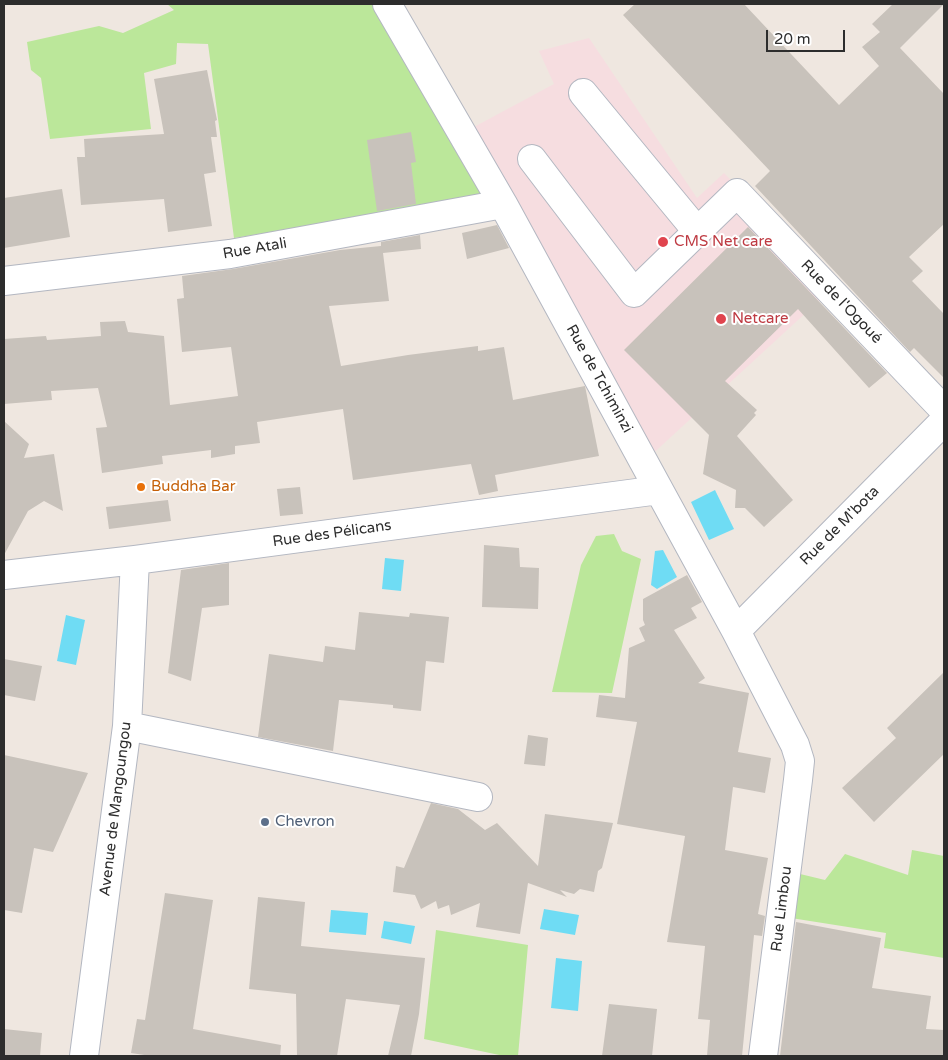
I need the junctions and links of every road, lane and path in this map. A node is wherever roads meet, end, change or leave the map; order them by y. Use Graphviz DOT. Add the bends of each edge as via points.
graph roads {
  1 [pos="387,4"];
  2 [pos="583,93"];
  3 [pos="532,159"];
  4 [pos="504,204"];
  5 [pos="697,231"];
  6 [pos="4,281"];
  7 [pos="944,410"];
  8 [pos="944,421"];
  9 [pos="659,490"];
  10 [pos="136,560"];
  11 [pos="4,575"];
  12 [pos="736,631"];
  13 [pos="127,726"];
  14 [pos="800,761"];
  15 [pos="478,797"];
  16 [pos="84,1056"];
  17 [pos="763,1056"];
  1 -- 4 [label="street, Rue de Tchiminzi"];
  2 -- 5 [label="street"];
  3 -- 5 [label="street" via="634,293"];
  4 -- 6 [label="street, Rue Atali" via="230,254"];
  4 -- 9 [label="street, Rue de Tchiminzi"];
  5 -- 7 [label="street, Rue de l'Ogoué" via="737,193"];
  8 -- 12 [label="street, Rue de M'bota"];
  9 -- 10 [label="street, Rue des Pélicans"];
  9 -- 12 [label="street, Rue de Tchiminzi"];
  10 -- 11 [label="street, Rue des Pélicans"];
  10 -- 13 [label="street, Avenue de Mangoungou"];
  12 -- 14 [label="street, Rue de Tchiminzi"];
  13 -- 15 [label="street"];
  13 -- 16 [label="street, Avenue de Mangoungou"];
  14 -- 17 [label="street, Rue Limbou"];
}
